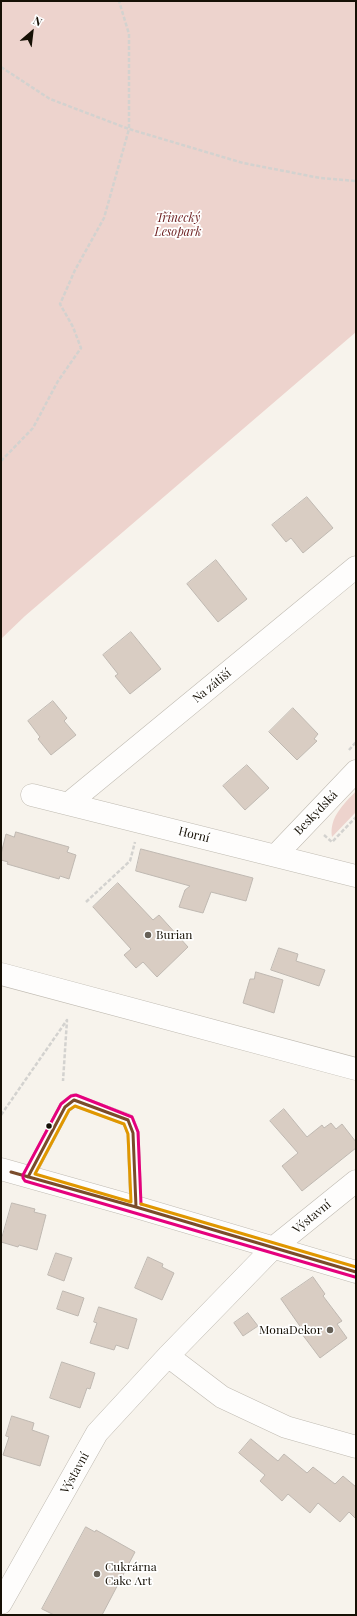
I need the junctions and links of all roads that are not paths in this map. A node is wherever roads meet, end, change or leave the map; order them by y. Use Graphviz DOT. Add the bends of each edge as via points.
graph roads {
  1 [pos="356,567"];
  2 [pos="356,771"];
  3 [pos="32,795"];
  4 [pos="68,804"];
  5 [pos="276,855"];
  6 [pos="356,876"];
  7 [pos="1,974"];
  8 [pos="356,1069"];
  9 [pos="1,1169"];
  10 [pos="28,1177"];
  11 [pos="356,1182"];
  12 [pos="136,1207"];
  13 [pos="273,1248"];
  14 [pos="356,1272"];
  15 [pos="168,1356"];
  16 [pos="356,1447"];
  17 [pos="1,1603"];
  1 -- 4 [label="street, Na zátiší"];
  2 -- 5 [label="street, Beskydská"];
  3 -- 4 [label="street, Horní"];
  4 -- 5 [label="street, Horní"];
  5 -- 6 [label="street, Horní"];
  7 -- 8 [label="street"];
  9 -- 10 [label="street"];
  10 -- 12 [label="street"];
  10 -- 12 [label="lane" via="65,1107 74,1100 128,1120 133,1133"];
  11 -- 13 [label="street, Výstavní"];
  12 -- 13 [label="street"];
  13 -- 14 [label="street"];
  13 -- 15 [label="street, Výstavní"];
  15 -- 16 [label="street" via="222,1397 286,1427"];
  15 -- 17 [label="street, Výstavní" via="97,1433"];
}
